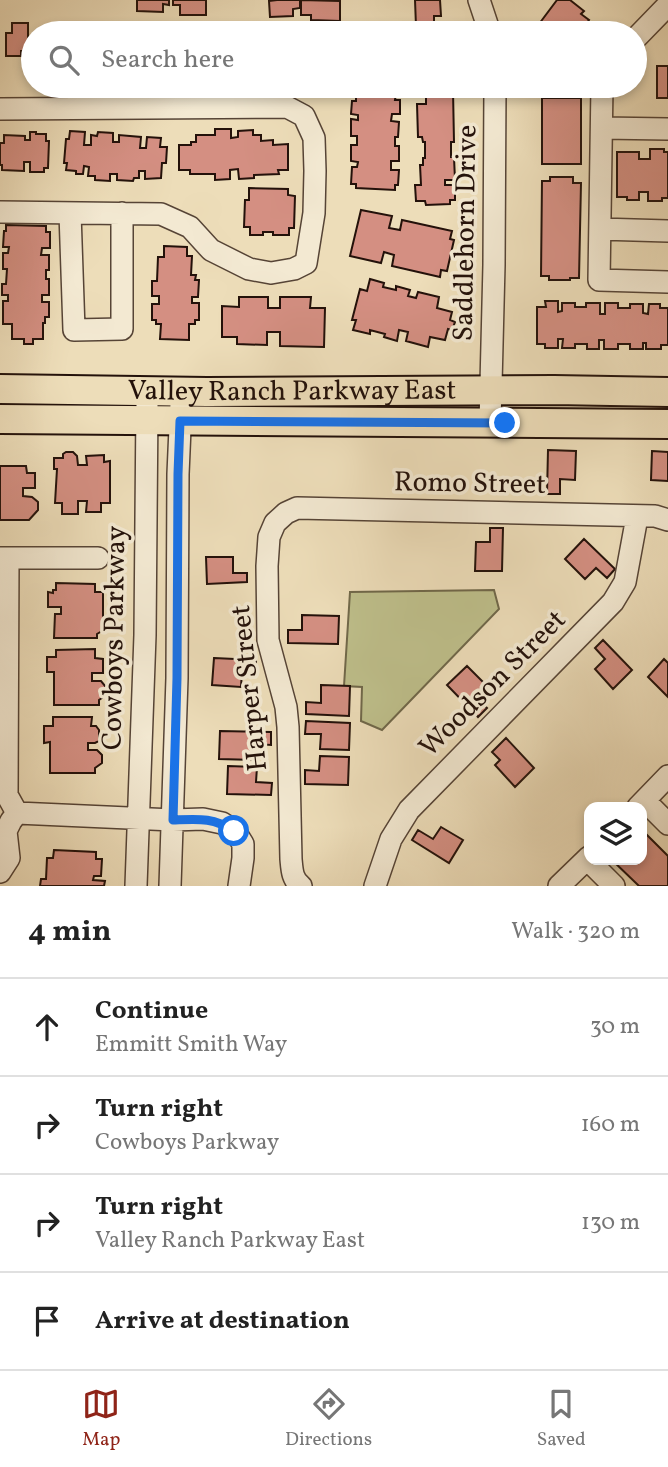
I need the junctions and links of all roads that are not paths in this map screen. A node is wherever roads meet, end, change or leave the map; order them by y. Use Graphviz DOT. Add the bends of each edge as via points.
graph roads {
  1 [pos="479,0"];
  2 [pos="668,5"];
  3 [pos="486,21"];
  4 [pos="647,27"];
  5 [pos="495,98"];
  6 [pos="602,98"];
  7 [pos="0,109"];
  8 [pos="602,128"];
  9 [pos="668,129"];
  10 [pos="0,212"];
  11 [pos="71,213"];
  12 [pos="122,213"];
  13 [pos="600,229"];
  14 [pos="668,231"];
  15 [pos="668,282"];
  16 [pos="0,389"];
  17 [pos="491,390"];
  18 [pos="146,391"];
  19 [pos="180,391"];
  20 [pos="668,392"];
  21 [pos="0,419"];
  22 [pos="147,421"];
  23 [pos="180,421"];
  24 [pos="490,423"];
  25 [pos="668,424"];
  26 [pos="637,517"];
  27 [pos="668,520"];
  28 [pos="275,523"];
  29 [pos="4,558"];
  30 [pos="98,558"];
  31 [pos="177,632"];
  32 [pos="145,635"];
  33 [pos="4,741"];
  34 [pos="668,776"];
  35 [pos="644,802"];
  36 [pos="647,808"];
  37 [pos="17,813"];
  38 [pos="137,818"];
  39 [pos="173,820"];
  40 [pos="668,824"];
  41 [pos="584,862"];
  42 [pos="594,865"];
  43 [pos="0,872"];
  44 [pos="135,886"];
  45 [pos="170,886"];
  46 [pos="239,886"];
  47 [pos="302,886"];
  48 [pos="374,886"];
  49 [pos="559,886"];
  50 [pos="614,886"];
  1 -- 3 [label="street"];
  2 -- 4 [label="street"];
  5 -- 17 [label="street, Saddlehorn Drive"];
  6 -- 8 [label="street"];
  7 -- 12 [label="street" via="287,107 304,116 314,138 315,171 306,263 271,273 249,270 211,250 190,227 161,214"];
  8 -- 9 [label="street"];
  8 -- 13 [label="street"];
  10 -- 11 [label="street"];
  11 -- 12 [label="street"];
  11 -- 12 [label="street" via="74,330 122,329"];
  13 -- 14 [label="street"];
  13 -- 15 [label="street" via="599,280"];
  16 -- 18 [label="main road, Valley Ranch Parkway East"];
  17 -- 19 [label="main road, Valley Ranch Parkway East"];
  17 -- 20 [label="main road, Valley Ranch Parkway East"];
  17 -- 24 [label="street, Saddlehorn Drive"];
  18 -- 19 [label="main road, Valley Ranch Parkway East"];
  18 -- 22 [label="street, Cowboys Parkway"];
  19 -- 23 [label="street"];
  21 -- 22 [label="main road, Valley Ranch Parkway East"];
  22 -- 23 [label="main road, Valley Ranch Parkway East"];
  22 -- 32 [label="street, Cowboys Parkway"];
  23 -- 24 [label="main road, Valley Ranch Parkway East"];
  23 -- 31 [label="street"];
  24 -- 25 [label="main road, Valley Ranch Parkway East"];
  26 -- 27 [label="street, Romo Street"];
  26 -- 28 [label="street, Romo Street" via="297,508"];
  26 -- 48 [label="street, Woodson Street" via="625,582 613,602 409,810 391,839"];
  28 -- 47 [label="street, Harper Street" via="267,566 268,640 286,707 290,859 293,876"];
  29 -- 30 [label="street"];
  29 -- 33 [label="street"];
  31 -- 32 [label="street"];
  31 -- 39 [label="street"];
  32 -- 38 [label="street, Cowboys Parkway"];
  33 -- 37 [label="street" via="7,795"];
  34 -- 35 [label="street"];
  36 -- 40 [label="street"];
  37 -- 38 [label="street"];
  37 -- 43 [label="street" via="6,831 9,858"];
  38 -- 39 [label="street"];
  38 -- 44 [label="street, Cowboys Parkway"];
  39 -- 45 [label="street"];
  39 -- 46 [label="street" via="222,822 234,831 243,844"];
  41 -- 49 [label="street"];
  42 -- 50 [label="street"];
}
